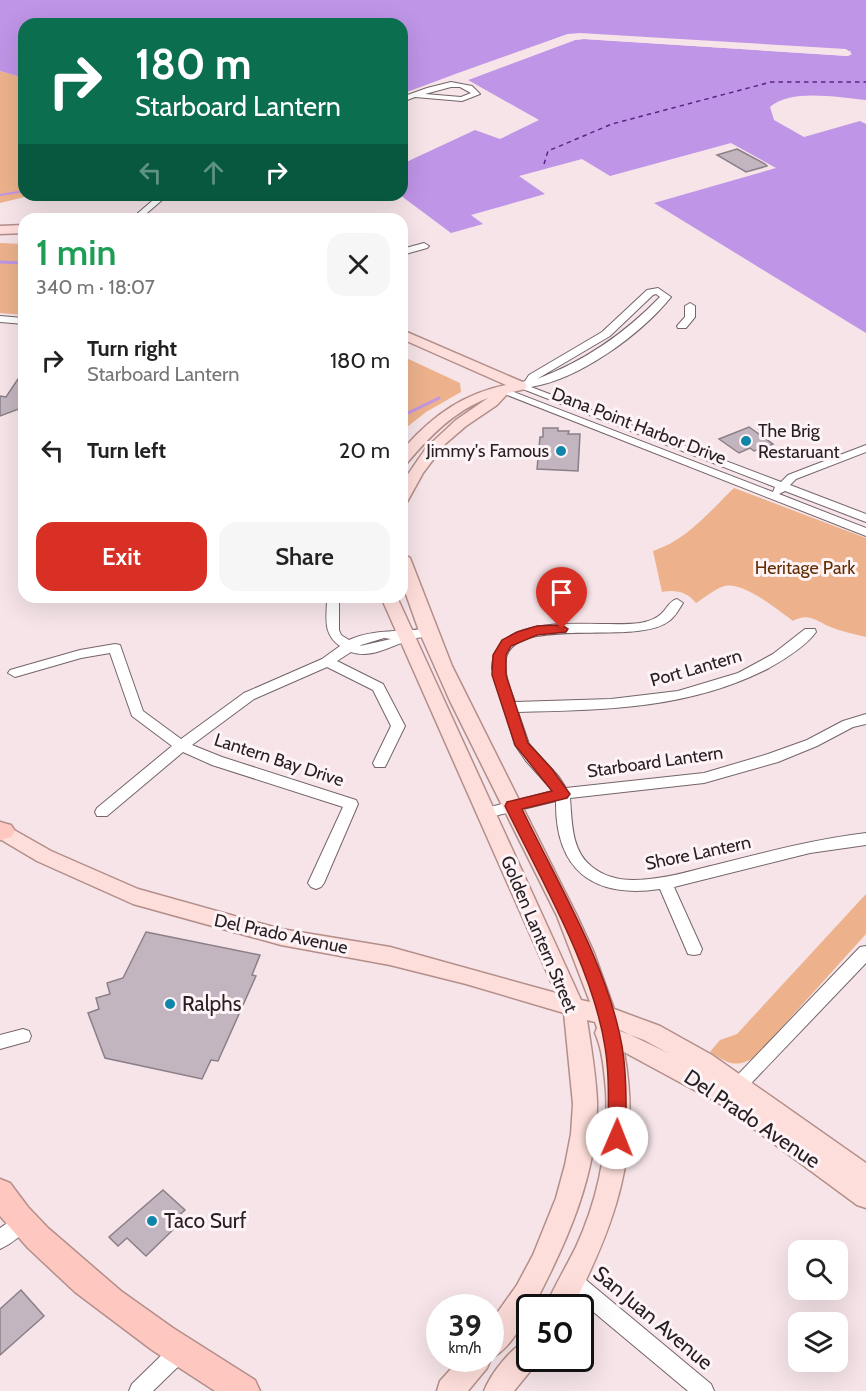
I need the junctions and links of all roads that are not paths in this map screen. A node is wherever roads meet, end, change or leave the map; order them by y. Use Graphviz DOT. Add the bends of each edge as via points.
graph roads {
  1 [pos="415,95"];
  2 [pos="408,98"];
  3 [pos="157,201"];
  4 [pos="142,213"];
  5 [pos="18,229"];
  6 [pos="0,230"];
  7 [pos="0,239"];
  8 [pos="18,239"];
  9 [pos="424,246"];
  10 [pos="408,250"];
  11 [pos="690,306"];
  12 [pos="0,319"];
  13 [pos="18,320"];
  14 [pos="682,326"];
  15 [pos="603,335"];
  16 [pos="408,336"];
  17 [pos="616,342"];
  18 [pos="408,350"];
  19 [pos="525,384"];
  20 [pos="502,391"];
  21 [pos="866,448"];
  22 [pos="408,453"];
  23 [pos="782,486"];
  24 [pos="408,487"];
  25 [pos="773,497"];
  26 [pos="866,519"];
  27 [pos="866,532"];
  28 [pos="408,574"];
  29 [pos="333,603"];
  30 [pos="392,603"];
  31 [pos="677,603"];
  32 [pos="429,632"];
  33 [pos="810,632"];
  34 [pos="406,636"];
  35 [pos="353,645"];
  36 [pos="327,662"];
  37 [pos="15,673"];
  38 [pos="510,706"];
  39 [pos="866,719"];
  40 [pos="182,746"];
  41 [pos="380,763"];
  42 [pos="562,794"];
  43 [pos="513,806"];
  44 [pos="102,812"];
  45 [pos="486,813"];
  46 [pos="1,831"];
  47 [pos="866,839"];
  48 [pos="664,882"];
  49 [pos="316,883"];
  50 [pos="694,950"];
  51 [pos="866,952"];
  52 [pos="574,1008"];
  53 [pos="608,1027"];
  54 [pos="23,1035"];
  55 [pos="0,1042"];
  56 [pos="733,1091"];
  57 [pos="866,1177"];
  58 [pos="0,1192"];
  59 [pos="866,1197"];
  60 [pos="22,1222"];
  61 [pos="0,1240"];
  62 [pos="573,1282"];
  63 [pos="566,1294"];
  64 [pos="504,1327"];
  65 [pos="180,1351"];
  66 [pos="516,1369"];
  67 [pos="467,1372"];
  68 [pos="139,1391"];
  69 [pos="244,1391"];
  70 [pos="450,1391"];
  71 [pos="498,1391"];
  72 [pos="704,1391"];
  1 -- 1 [label="street" via="462,99 476,94 471,89 448,84"];
  1 -- 2 [label="street"];
  3 -- 4 [label="street"];
  5 -- 6 [label="main road"];
  7 -- 8 [label="main road"];
  9 -- 10 [label="street"];
  11 -- 14 [label="street" via="690,317"];
  12 -- 13 [label="street"];
  15 -- 17 [label="street"];
  15 -- 17 [label="street" via="650,292 658,291 666,297"];
  15 -- 19 [label="street"];
  16 -- 19 [label="main road, Dana Point Harbor Drive"];
  17 -- 19 [label="street" via="579,366"];
  18 -- 20 [label="main road, Dana Point Harbor Drive"];
  19 -- 20 [label="main road"];
  19 -- 23 [label="street, Dana Point Harbor Drive"];
  20 -- 22 [label="main road" via="482,395 461,406"];
  20 -- 24 [label="main road" via="496,401 434,447 421,461"];
  20 -- 25 [label="street, Dana Point Harbor Drive"];
  21 -- 23 [label="street" via="792,477"];
  23 -- 25 [label="street"];
  23 -- 26 [label="street, Dana Point Harbor Drive"];
  25 -- 27 [label="street, Dana Point Harbor Drive"];
  28 -- 32 [label="main road, Golden Lantern Street"];
  29 -- 35 [label="street" via="336,637"];
  30 -- 34 [label="main road, Golden Lantern Street"];
  31 -- 38 [label="street" via="664,619 642,627 537,630 507,643 498,665"];
  32 -- 34 [label="street"];
  32 -- 43 [label="main road, Golden Lantern Street"];
  33 -- 38 [label="street, Port Lantern" via="774,659 741,676 669,698 610,705"];
  34 -- 35 [label="street" via="362,651"];
  34 -- 45 [label="main road, Golden Lantern Street"];
  35 -- 36 [label="street, Lantern Bay Drive"];
  36 -- 40 [label="street, Lantern Bay Drive" via="249,696"];
  36 -- 41 [label="street" via="378,687 398,726"];
  37 -- 40 [label="street, Lantern Bay Drive" via="116,648 137,713"];
  38 -- 42 [label="street" via="522,745"];
  39 -- 42 [label="street, Starboard Lantern" via="772,758 704,778"];
  40 -- 44 [label="street, Lantern Bay Drive"];
  40 -- 49 [label="street, Lantern Bay Drive" via="351,804"];
  42 -- 43 [label="street, Starboard Lantern"];
  42 -- 48 [label="street, Shore Lantern" via="568,841 575,862 587,873 609,883 629,886"];
  43 -- 45 [label="street, Starboard Lantern"];
  43 -- 53 [label="main road, Golden Lantern Street" via="586,959"];
  45 -- 52 [label="main road, Golden Lantern Street"];
  46 -- 52 [label="main road, Del Prado Avenue" via="44,856 133,896 281,937 400,958"];
  47 -- 48 [label="street, Shore Lantern"];
  48 -- 50 [label="street"];
  51 -- 56 [label="street"];
  52 -- 53 [label="main road, Del Prado Avenue"];
  52 -- 64 [label="main road, Golden Lantern Street" via="585,1106 582,1142 557,1232 540,1269"];
  53 -- 56 [label="main road, Del Prado Avenue" via="636,1047"];
  53 -- 62 [label="main road, Golden Lantern Street" via="617,1074 616,1158 586,1255"];
  54 -- 55 [label="street"];
  56 -- 57 [label="main road, Del Prado Avenue"];
  56 -- 59 [label="main road, Del Prado Avenue"];
  58 -- 60 [label="highway"];
  60 -- 61 [label="street"];
  60 -- 65 [label="highway" via="67,1268"];
  62 -- 63 [label="main road, Golden Lantern Street"];
  62 -- 72 [label="street, San Juan Avenue"];
  65 -- 68 [label="street"];
  65 -- 69 [label="highway"];
  66 -- 71 [label="main road"];
  67 -- 70 [label="main road"];
}
